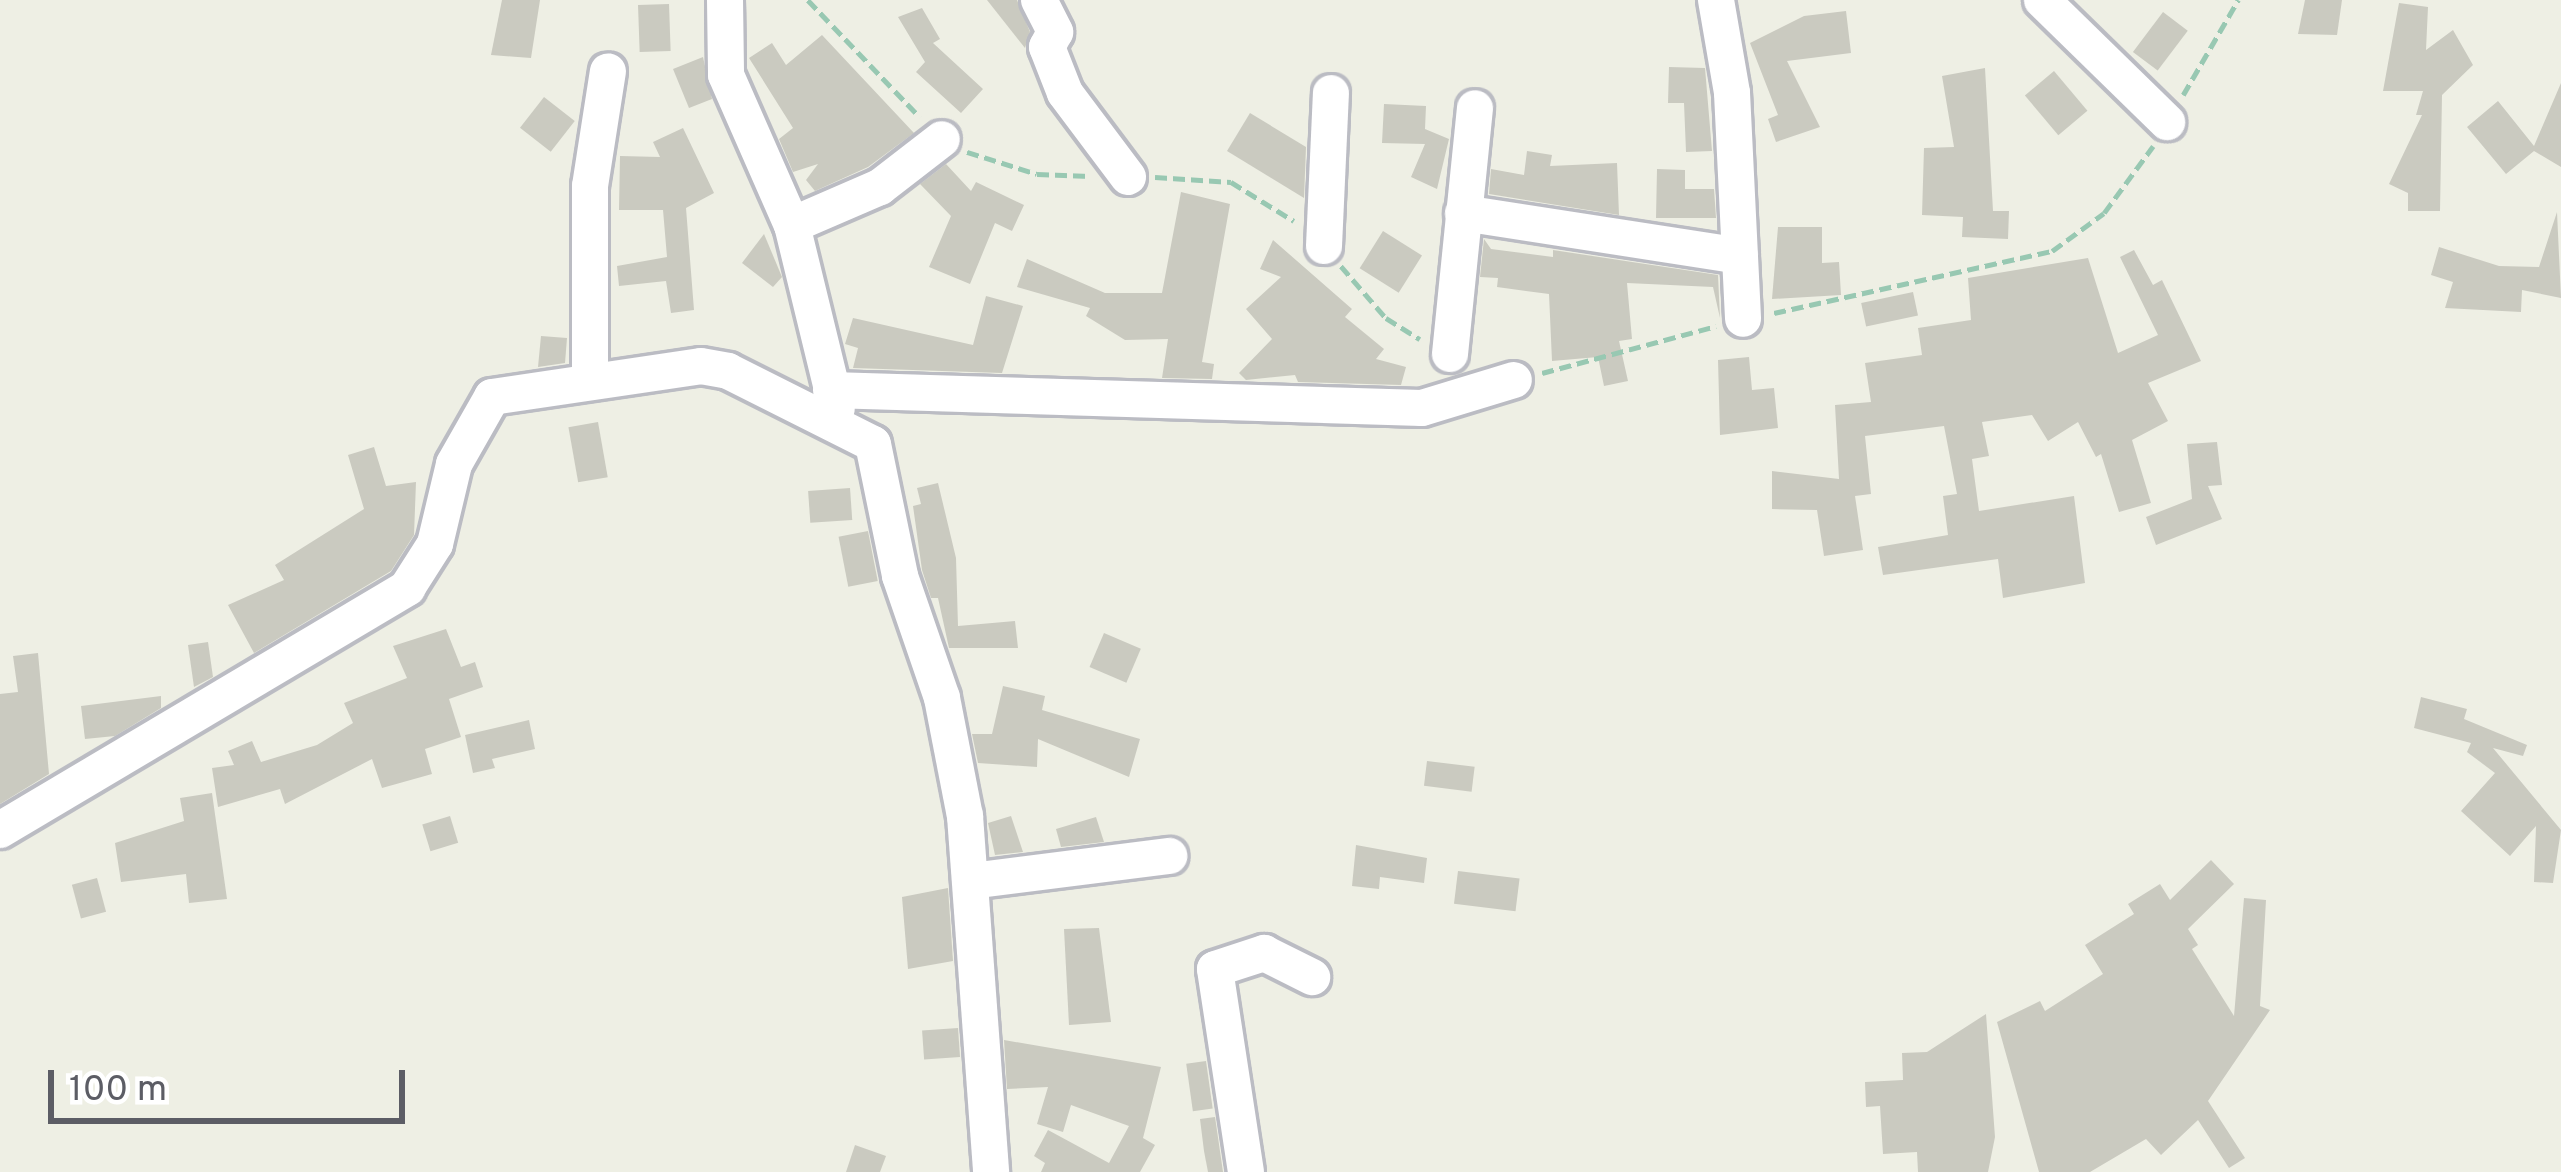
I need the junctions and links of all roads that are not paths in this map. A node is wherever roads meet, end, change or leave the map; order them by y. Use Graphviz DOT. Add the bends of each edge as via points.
graph roads {
  1 [pos="724,0"];
  2 [pos="1039,0"];
  3 [pos="1716,0"];
  4 [pos="2042,0"];
  5 [pos="608,71"];
  6 [pos="1331,93"];
  7 [pos="1475,108"];
  8 [pos="2167,122"];
  9 [pos="942,139"];
  10 [pos="1129,177"];
  11 [pos="1463,213"];
  12 [pos="792,225"];
  13 [pos="1324,245"];
  14 [pos="1740,256"];
  15 [pos="1743,319"];
  16 [pos="1450,354"];
  17 [pos="1514,380"];
  18 [pos="590,381"];
  19 [pos="836,407"];
  20 [pos="0,830"];
  21 [pos="1169,856"];
  22 [pos="971,881"];
  23 [pos="1312,977"];
  24 [pos="992,1172"];
  25 [pos="1246,1172"];
  1 -- 12 [label="street" via="726,74"];
  2 -- 10 [label="street" via="1055,32 1047,47 1065,93"];
  3 -- 14 [label="street" via="1732,93"];
  4 -- 8 [label="street"];
  5 -- 18 [label="street" via="590,186"];
  6 -- 13 [label="street"];
  7 -- 11 [label="street"];
  9 -- 12 [label="street" via="880,187"];
  11 -- 14 [label="street"];
  11 -- 16 [label="street"];
  12 -- 19 [label="street"];
  14 -- 15 [label="street"];
  17 -- 19 [label="street" via="1422,408"];
  18 -- 19 [label="street" via="714,368"];
  18 -- 20 [label="street" via="501,392 485,404 454,464 435,544 407,588"];
  19 -- 22 [label="street" via="877,458 901,576 942,698"];
  21 -- 22 [label="street"];
  22 -- 24 [label="street"];
  23 -- 25 [label="street" via="1264,953 1215,969"];
}
